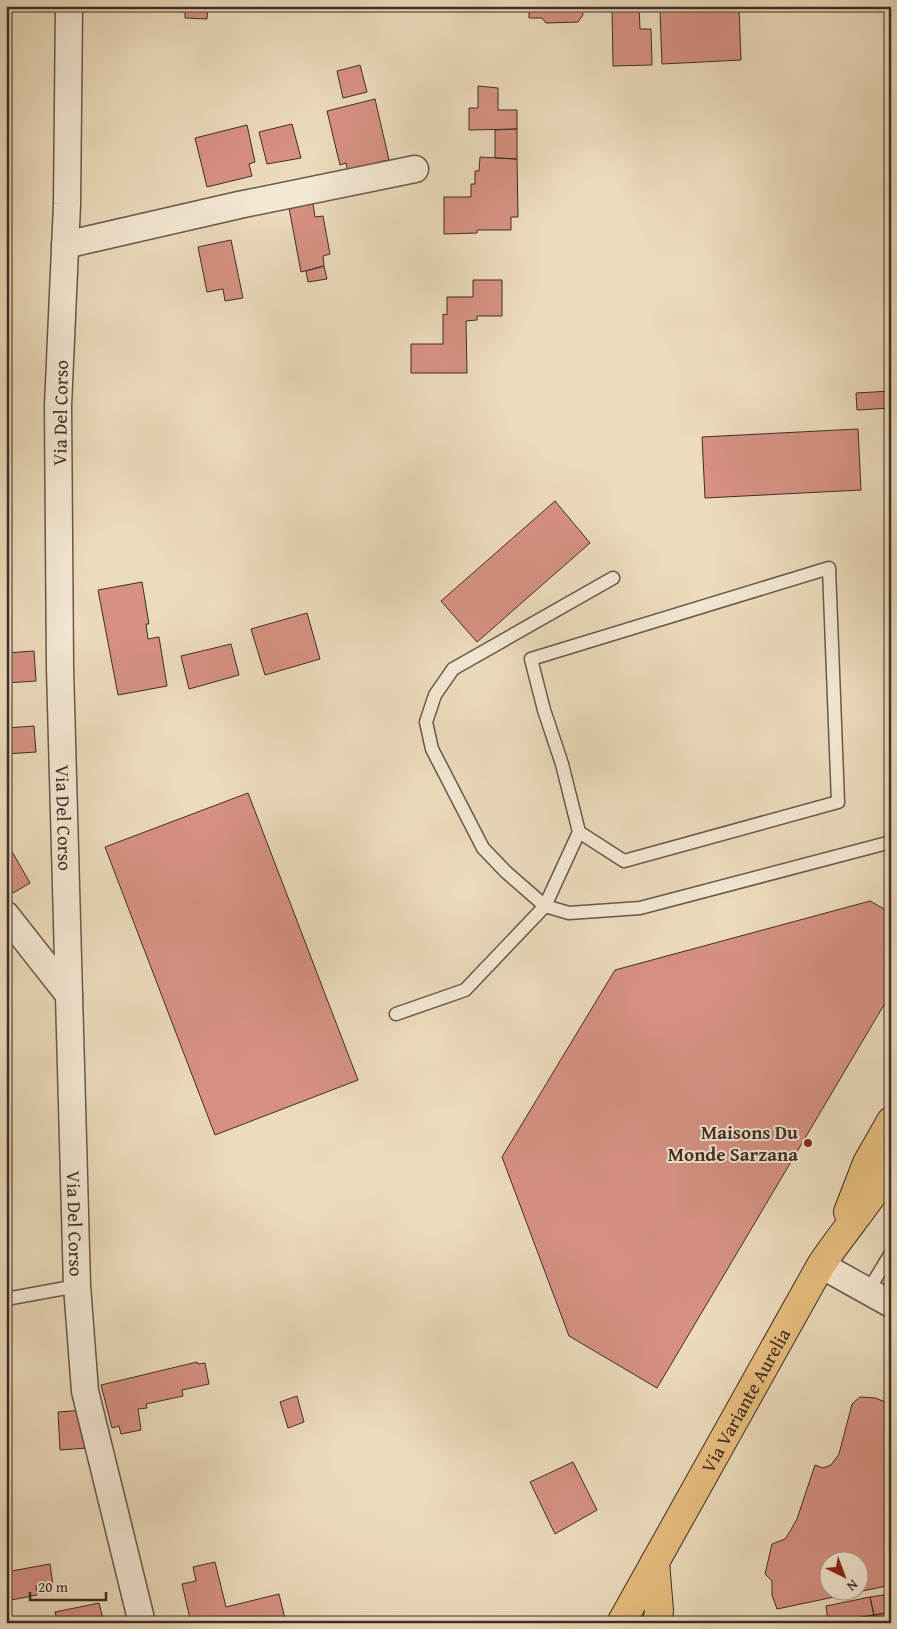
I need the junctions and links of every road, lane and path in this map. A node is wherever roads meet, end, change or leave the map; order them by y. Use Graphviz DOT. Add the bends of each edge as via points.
graph roads {
  1 [pos="69,6"];
  2 [pos="415,169"];
  3 [pos="65,245"];
  4 [pos="613,578"];
  5 [pos="579,832"];
  6 [pos="891,842"];
  7 [pos="545,906"];
  8 [pos="6,916"];
  9 [pos="69,995"];
  10 [pos="396,1014"];
  11 [pos="891,1121"];
  12 [pos="891,1167"];
  13 [pos="838,1239"];
  14 [pos="891,1253"];
  15 [pos="821,1265"];
  16 [pos="77,1286"];
  17 [pos="868,1291"];
  18 [pos="6,1299"];
  19 [pos="891,1304"];
  20 [pos="656,1562"];
  21 [pos="142,1623"];
  22 [pos="621,1623"];
  23 [pos="632,1623"];
  24 [pos="657,1623"];
  1 -- 3 [label="street, Via Del Corso"];
  2 -- 3 [label="street"];
  3 -- 9 [label="street, Via Del Corso" via="58,406 60,668"];
  4 -- 7 [label="lane" via="453,669 435,695 426,722 432,748 483,848"];
  5 -- 5 [label="lane" via="531,659 829,568 838,802 624,861"];
  5 -- 7 [label="lane"];
  6 -- 7 [label="lane" via="640,908 568,913"];
  7 -- 10 [label="lane" via="465,990"];
  8 -- 9 [label="street"];
  9 -- 16 [label="street, Via Del Corso"];
  11 -- 13 [label="main road, Via Variante Aurelia" via="867,1163"];
  12 -- 13 [label="main road, Via Variante Aurelia"];
  13 -- 15 [label="main road, Via Variante Aurelia"];
  14 -- 17 [label="lane"];
  15 -- 17 [label="street"];
  15 -- 20 [label="main road, Via Variante Aurelia"];
  16 -- 18 [label="lane"];
  16 -- 21 [label="street, Via Del Corso" via="86,1390"];
  17 -- 19 [label="street"];
  20 -- 22 [label="main road"];
  20 -- 23 [label="main road"];
  20 -- 24 [label="main road"];
}
